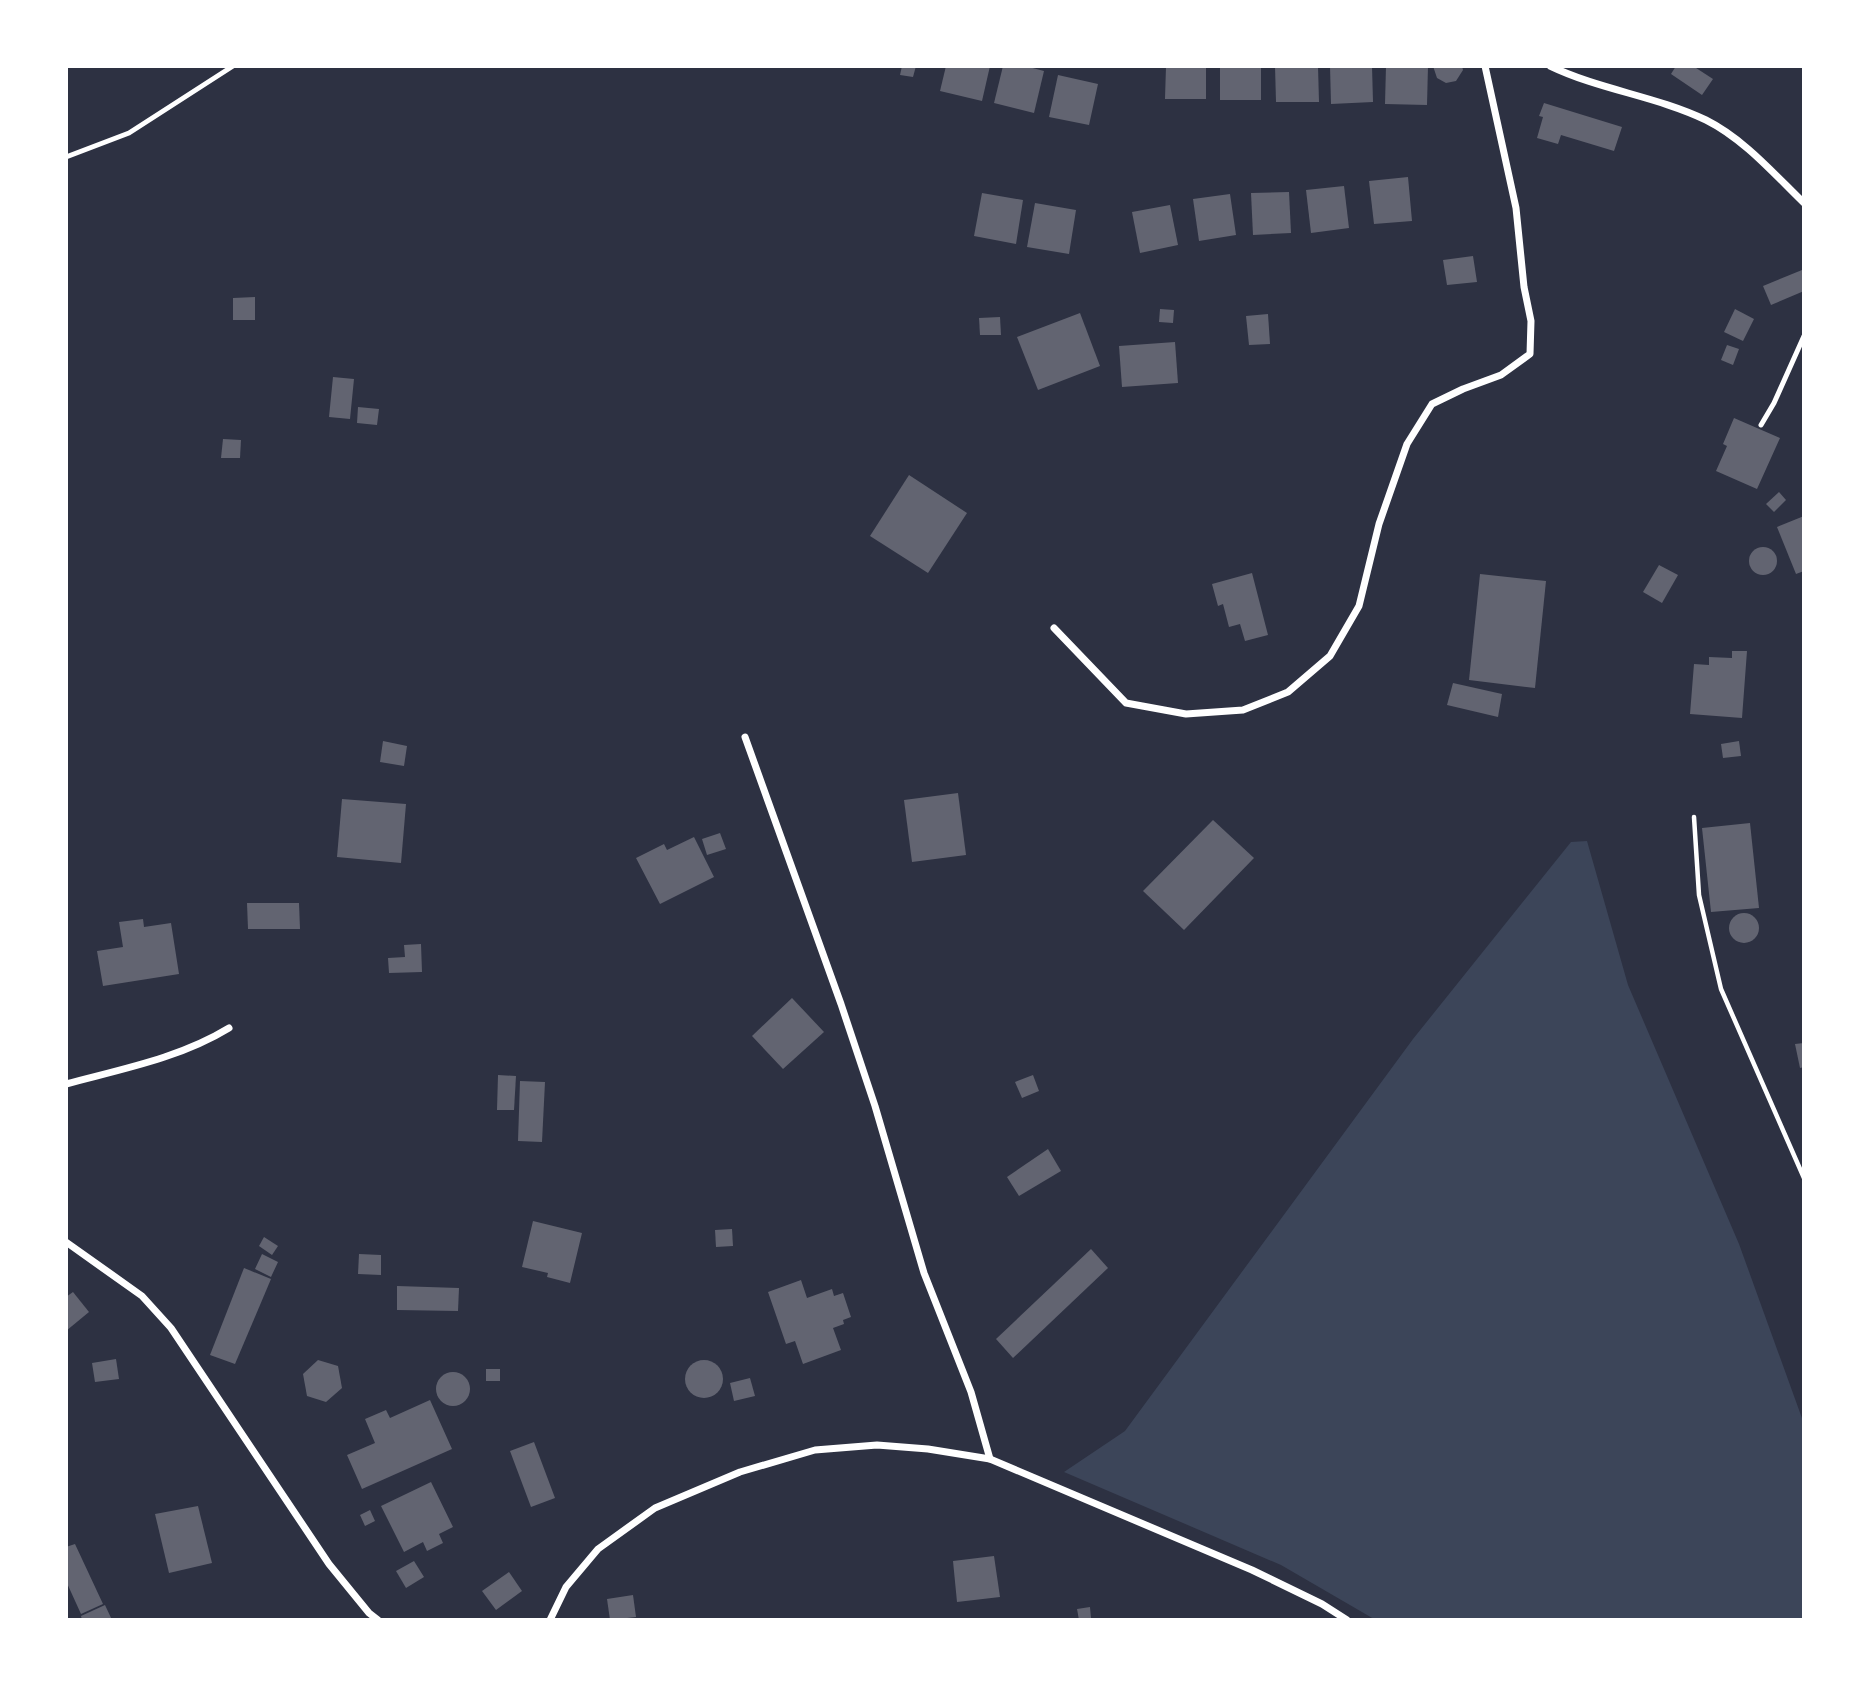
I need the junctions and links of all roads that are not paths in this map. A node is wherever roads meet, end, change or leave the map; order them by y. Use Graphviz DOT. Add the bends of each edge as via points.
graph roads {
  1 [pos="233,66"];
  2 [pos="1485,66"];
  3 [pos="1549,66"];
  4 [pos="66,157"];
  5 [pos="1804,203"];
  6 [pos="1804,336"];
  7 [pos="1761,425"];
  8 [pos="1054,628"];
  9 [pos="745,737"];
  10 [pos="229,1028"];
  11 [pos="66,1084"];
  12 [pos="66,1242"];
  13 [pos="990,1459"];
  14 [pos="378,1619"];
  15 [pos="550,1619"];
  16 [pos="1347,1619"];
  1 -- 4 [label="lane" via="129,133"];
  2 -- 8 [label="street" via="1516,208 1531,321 1530,354 1501,375 1432,404 1407,444 1379,524 1359,606 1330,656 1289,692 1243,710 1186,714 1126,703"];
  3 -- 5 [label="street" via="1709,122 1745,147"];
  6 -- 7 [label="lane"];
  9 -- 13 [label="street" via="841,1004 924,1273 971,1391"];
  10 -- 11 [label="street" via="175,1055"];
  12 -- 14 [label="street" via="142,1296 171,1328 329,1564"];
  13 -- 15 [label="street" via="877,1445 815,1450 740,1472 655,1507 598,1549 566,1587"];
  13 -- 16 [label="street" via="1252,1570"];
}
